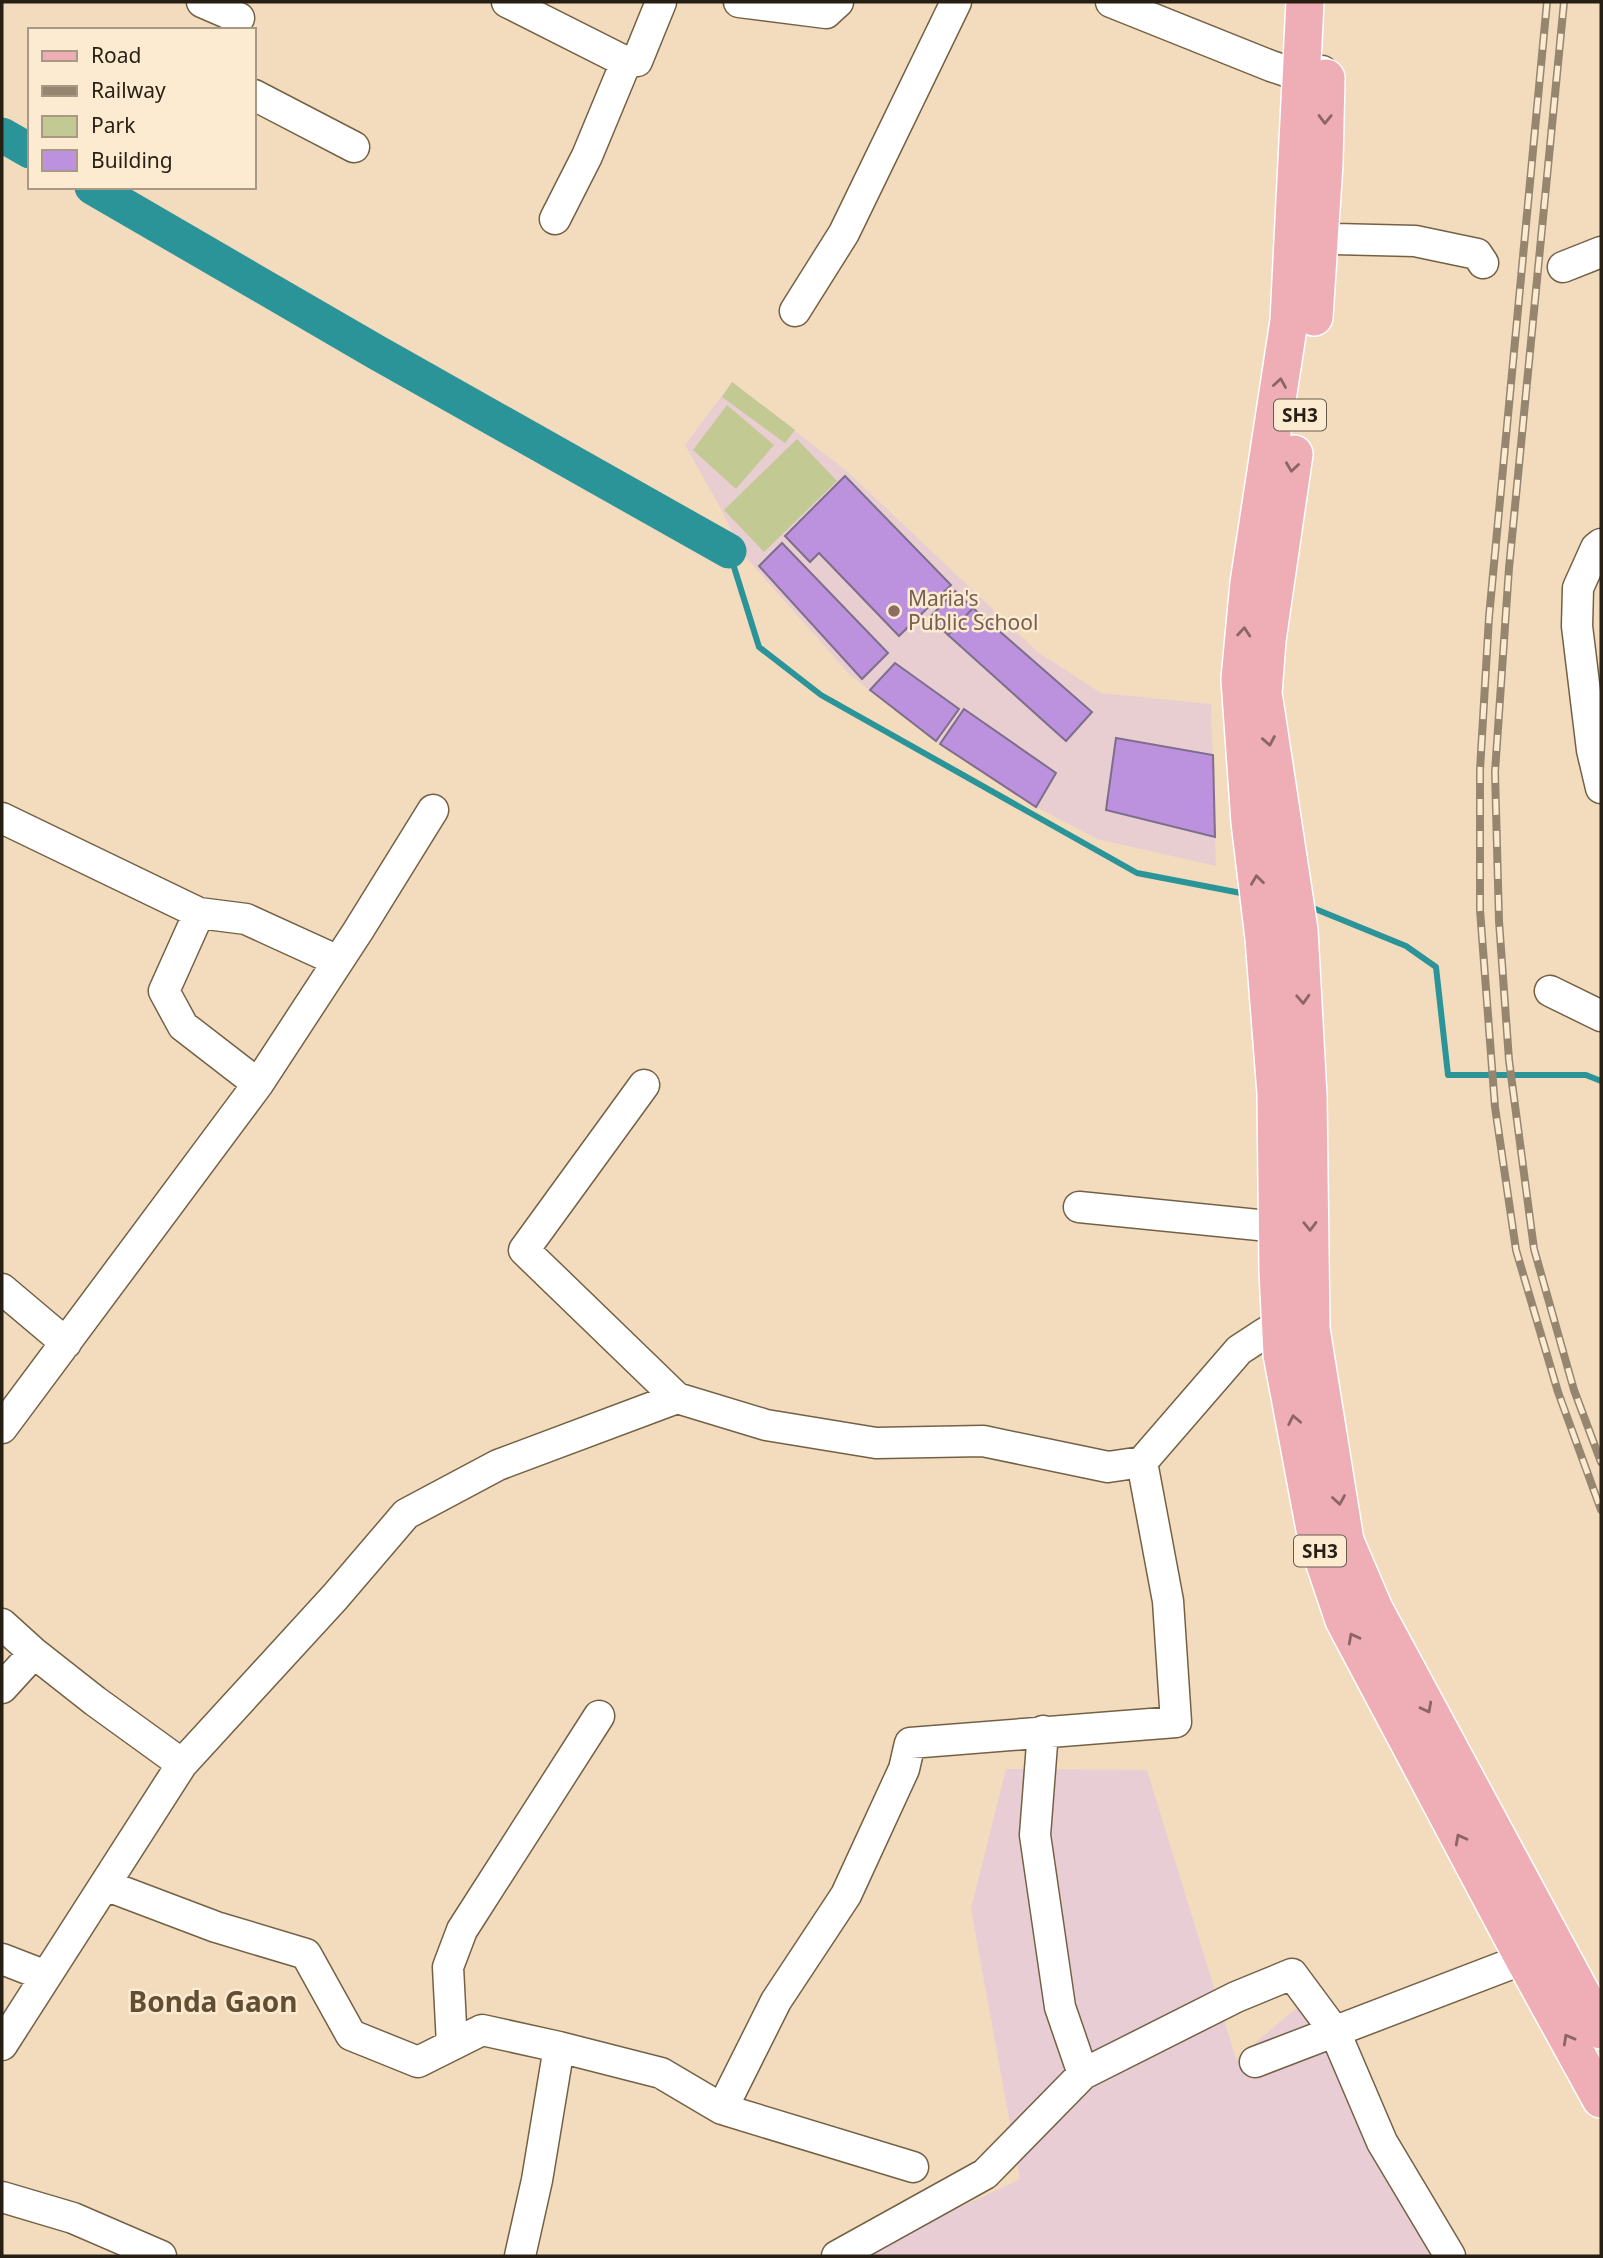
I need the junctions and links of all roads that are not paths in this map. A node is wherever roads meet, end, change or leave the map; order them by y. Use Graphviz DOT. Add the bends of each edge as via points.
graph roads {
  1 [pos="202,2"];
  2 [pos="507,2"];
  3 [pos="661,2"];
  4 [pos="739,2"];
  5 [pos="838,2"];
  6 [pos="957,2"];
  7 [pos="1111,2"];
  8 [pos="1305,2"];
  9 [pos="1326,2"];
  10 [pos="240,16"];
  11 [pos="626,62"];
  12 [pos="1315,71"];
  13 [pos="256,96"];
  14 [pos="354,147"];
  15 [pos="555,219"];
  16 [pos="1320,236"];
  17 [pos="1601,252"];
  18 [pos="1483,262"];
  19 [pos="1563,267"];
  20 [pos="795,311"];
  21 [pos="1601,544"];
  22 [pos="1593,690"];
  23 [pos="1601,788"];
  24 [pos="433,810"];
  25 [pos="2,818"];
  26 [pos="1267,824"];
  27 [pos="198,912"];
  28 [pos="1282,934"];
  29 [pos="338,961"];
  30 [pos="1550,991"];
  31 [pos="1601,1016"];
  32 [pos="258,1084"];
  33 [pos="644,1084"];
  34 [pos="1079,1207"];
  35 [pos="1278,1227"];
  36 [pos="2,1289"];
  37 [pos="1296,1329"];
  38 [pos="66,1343"];
  39 [pos="677,1398"];
  40 [pos="2,1428"];
  41 [pos="1142,1462"];
  42 [pos="2,1624"];
  43 [pos="34,1653"];
  44 [pos="2,1688"];
  45 [pos="599,1716"];
  46 [pos="1043,1731"];
  47 [pos="181,1764"];
  48 [pos="105,1885"];
  49 [pos="1540,1953"];
  50 [pos="2,1959"];
  51 [pos="46,1976"];
  52 [pos="1601,2030"];
  53 [pos="1335,2032"];
  54 [pos="2,2045"];
  55 [pos="452,2045"];
  56 [pos="559,2047"];
  57 [pos="1255,2062"];
  58 [pos="1083,2074"];
  59 [pos="1601,2099"];
  60 [pos="722,2109"];
  61 [pos="914,2167"];
  62 [pos="2,2197"];
  63 [pos="161,2256"];
  64 [pos="520,2256"];
  65 [pos="838,2256"];
  66 [pos="1450,2256"];
  1 -- 10 [label="street"];
  2 -- 11 [label="street"];
  3 -- 11 [label="street" via="637,61"];
  4 -- 5 [label="street" via="826,13"];
  6 -- 20 [label="street" via="844,233"];
  7 -- 12 [label="street" via="1271,66"];
  8 -- 12 [label="main road, SH3"];
  9 -- 12 [label="main road, SH3"];
  11 -- 15 [label="street"];
  12 -- 16 [label="main road, SH3, one-way"];
  26 -- 12 [label="main road, SH3, one-way" via="1240,679 1249,583 1289,321 1297,152"];
  13 -- 14 [label="street"];
  16 -- 18 [label="street" via="1415,241 1477,254"];
  16 -- 26 [label="main road, SH3, one-way" via="1313,323 1263,673"];
  17 -- 19 [label="street"];
  21 -- 22 [label="street" via="1578,588 1577,626"];
  22 -- 23 [label="street" via="1592,750"];
  24 -- 29 [label="street"];
  25 -- 27 [label="street"];
  26 -- 28 [label="main road, SH3"];
  27 -- 29 [label="street" via="246,919"];
  27 -- 32 [label="street" via="164,991 183,1026"];
  28 -- 35 [label="main road, SH3" via="1276,1093"];
  28 -- 37 [label="main road, SH3, one-way" via="1308,1096"];
  29 -- 32 [label="street"];
  30 -- 31 [label="street"];
  32 -- 38 [label="street"];
  33 -- 39 [label="street" via="524,1250"];
  34 -- 35 [label="street"];
  35 -- 37 [label="main road, SH3"];
  36 -- 38 [label="street"];
  37 -- 41 [label="street" via="1265,1333 1239,1350"];
  37 -- 49 [label="main road, SH3" via="1282,1354 1317,1540 1344,1620"];
  38 -- 40 [label="street"];
  39 -- 41 [label="street" via="766,1425 876,1443 983,1441 1108,1466"];
  39 -- 47 [label="street" via="498,1465 406,1514"];
  41 -- 46 [label="street" via="1168,1601 1176,1722"];
  42 -- 43 [label="street"];
  43 -- 44 [label="street"];
  43 -- 47 [label="street"];
  45 -- 55 [label="street" via="462,1930 448,1967"];
  46 -- 58 [label="street" via="1035,1835 1060,2007"];
  46 -- 60 [label="street" via="911,1743 904,1769 846,1895 776,2001"];
  47 -- 48 [label="street"];
  48 -- 51 [label="street"];
  48 -- 55 [label="street" via="216,1927 306,1954 351,2035 418,2062"];
  49 -- 52 [label="main road, SH3"];
  49 -- 53 [label="street"];
  59 -- 49 [label="main road, SH3, one-way"];
  50 -- 51 [label="street"];
  51 -- 54 [label="street"];
  53 -- 57 [label="street"];
  53 -- 58 [label="street" via="1292,1974"];
  53 -- 66 [label="street" via="1382,2142"];
  55 -- 56 [label="street" via="482,2030"];
  56 -- 60 [label="street" via="662,2073"];
  56 -- 64 [label="street"];
  58 -- 65 [label="street" via="985,2174"];
  60 -- 61 [label="street"];
  62 -- 63 [label="street" via="73,2218"];
}
